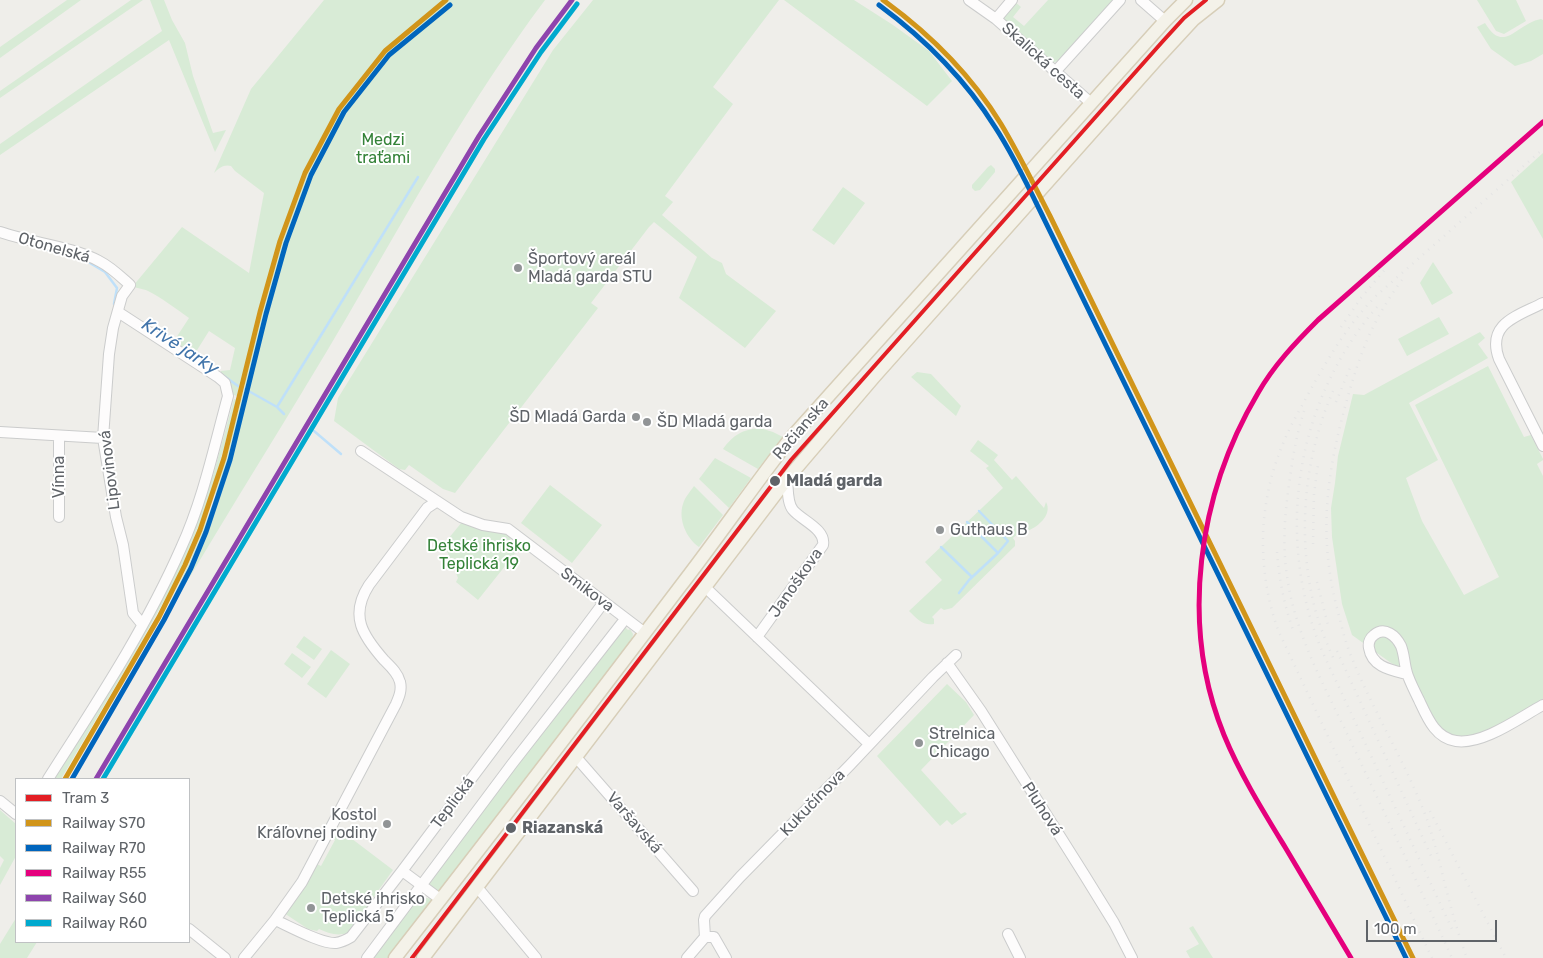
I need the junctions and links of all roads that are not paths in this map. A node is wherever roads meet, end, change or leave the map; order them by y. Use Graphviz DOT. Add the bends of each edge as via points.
graph roads {
  1 [pos="968,0"];
  2 [pos="1012,0"];
  3 [pos="1120,0"];
  4 [pos="1140,0"];
  5 [pos="1186,0"];
  6 [pos="1218,0"];
  7 [pos="996,18"];
  8 [pos="1165,21"];
  9 [pos="1055,72"];
  10 [pos="1091,104"];
  11 [pos="0,232"];
  12 [pos="130,285"];
  13 [pos="1543,303"];
  14 [pos="118,312"];
  15 [pos="0,432"];
  16 [pos="59,436"];
  17 [pos="104,438"];
  18 [pos="1543,446"];
  19 [pos="361,451"];
  20 [pos="787,479"];
  21 [pos="436,502"];
  22 [pos="59,517"];
  23 [pos="704,587"];
  24 [pos="604,602"];
  25 [pos="622,623"];
  26 [pos="142,624"];
  27 [pos="645,633"];
  28 [pos="757,637"];
  29 [pos="956,655"];
  30 [pos="947,663"];
  31 [pos="1407,674"];
  32 [pos="1543,705"];
  33 [pos="869,744"];
  34 [pos="575,756"];
  35 [pos="49,778"];
  36 [pos="0,801"];
  37 [pos="15,813"];
  38 [pos="405,873"];
  39 [pos="422,886"];
  40 [pos="477,887"];
  41 [pos="693,891"];
  42 [pos="436,896"];
  43 [pos="275,920"];
  44 [pos="190,930"];
  45 [pos="1008,934"];
  46 [pos="705,936"];
  47 [pos="225,958"];
  48 [pos="244,958"];
  49 [pos="367,958"];
  50 [pos="395,958"];
  51 [pos="422,958"];
  52 [pos="536,958"];
  53 [pos="687,958"];
  54 [pos="726,958"];
  55 [pos="1020,958"];
  56 [pos="1132,958"];
  1 -- 7 [label="street, Skalická cesta"];
  2 -- 7 [label="street, Skalická cesta"];
  3 -- 9 [label="street"];
  4 -- 8 [label="street"];
  5 -- 8 [label="main road, Račianska"];
  6 -- 20 [label="main road, Račianska" via="1157,59"];
  7 -- 9 [label="street, Skalická cesta"];
  8 -- 10 [label="main road, Račianska"];
  9 -- 10 [label="street, Skalická cesta"];
  10 -- 27 [label="main road, Račianska" via="790,439"];
  11 -- 12 [label="street, Otonelská" via="84,254 101,262"];
  12 -- 14 [label="street, Lipovinová" via="122,296"];
  13 -- 18 [label="street" via="1502,325 1496,345 1499,359"];
  14 -- 17 [label="street, Lipovinová" via="109,354"];
  14 -- 26 [label="street" via="218,377 225,383 228,396 189,529"];
  15 -- 16 [label="street, Vínna"];
  16 -- 17 [label="street, Vínna"];
  16 -- 22 [label="street, Vínna"];
  17 -- 26 [label="street, Lipovinová" via="133,613"];
  19 -- 21 [label="street, Smikova"];
  20 -- 23 [label="main road, Račianska"];
  20 -- 28 [label="street, Janoškova" via="792,509 817,529 824,541"];
  21 -- 24 [label="street, Smikova" via="461,517 508,529"];
  21 -- 43 [label="street" via="427,508 361,599 360,626 367,641 400,680 396,704 306,874"];
  23 -- 28 [label="street"];
  23 -- 34 [label="main road, Račianska"];
  24 -- 27 [label="street, Smikova"];
  24 -- 43 [label="street, Teplická" via="351,937 334,943 325,941"];
  25 -- 39 [label="street"];
  26 -- 35 [label="street"];
  27 -- 50 [label="main road, Račianska"];
  28 -- 33 [label="street"];
  29 -- 30 [label="street, Kukučínova"];
  30 -- 33 [label="street, Kukučínova"];
  30 -- 56 [label="street, Pluhová" via="1086,876"];
  31 -- 31 [label="street" via="1380,666 1372,658 1368,644 1375,634 1382,631 1391,633 1396,639"];
  31 -- 32 [label="street" via="1430,722 1445,738 1455,741 1484,737"];
  33 -- 46 [label="street, Kukučínova" via="705,916"];
  34 -- 40 [label="main road, Račianska"];
  34 -- 41 [label="street, Varšavská"];
  36 -- 37 [label="street"];
  38 -- 39 [label="street"];
  39 -- 42 [label="street"];
  39 -- 49 [label="street"];
  40 -- 51 [label="main road, Račianska"];
  40 -- 52 [label="street"];
  43 -- 48 [label="street"];
  44 -- 47 [label="street"];
  45 -- 55 [label="street"];
  46 -- 53 [label="street"];
  46 -- 54 [label="street" via="714,936"];
}
